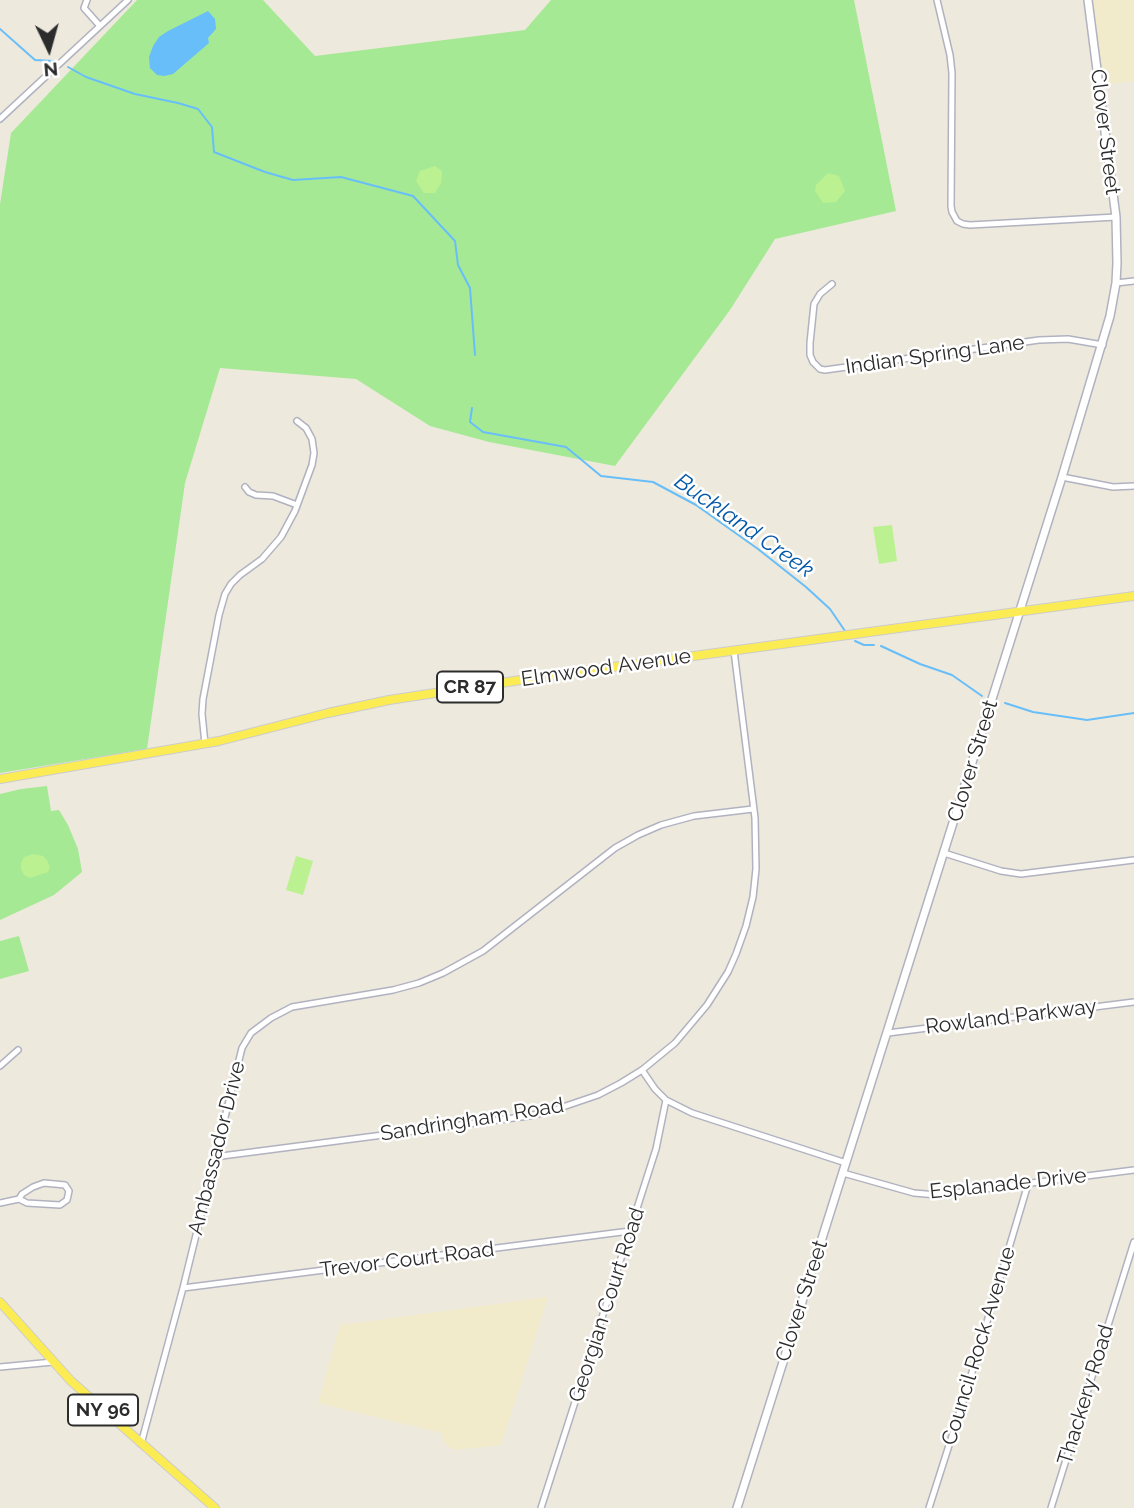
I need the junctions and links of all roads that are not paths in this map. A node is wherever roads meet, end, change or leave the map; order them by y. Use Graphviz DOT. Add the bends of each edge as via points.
graph roads {
  1 [pos="87,0"];
  2 [pos="128,0"];
  3 [pos="937,0"];
  4 [pos="1088,0"];
  5 [pos="100,26"];
  6 [pos="0,119"];
  7 [pos="1116,217"];
  8 [pos="1134,281"];
  9 [pos="1116,283"];
  10 [pos="832,284"];
  11 [pos="1102,345"];
  12 [pos="297,421"];
  13 [pos="1062,477"];
  14 [pos="1134,486"];
  15 [pos="245,487"];
  16 [pos="297,505"];
  17 [pos="1134,596"];
  18 [pos="1020,611"];
  19 [pos="734,651"];
  20 [pos="205,744"];
  21 [pos="0,779"];
  22 [pos="753,809"];
  23 [pos="944,853"];
  24 [pos="1134,860"];
  25 [pos="1134,1002"];
  26 [pos="888,1033"];
  27 [pos="18,1050"];
  28 [pos="0,1066"];
  29 [pos="642,1070"];
  30 [pos="666,1100"];
  31 [pos="214,1157"];
  32 [pos="846,1163"];
  33 [pos="1134,1170"];
  34 [pos="843,1172"];
  35 [pos="1028,1184"];
  36 [pos="19,1199"];
  37 [pos="0,1203"];
  38 [pos="630,1231"];
  39 [pos="1134,1242"];
  40 [pos="183,1288"];
  41 [pos="0,1302"];
  42 [pos="53,1362"];
  43 [pos="0,1367"];
  44 [pos="141,1444"];
  45 [pos="215,1508"];
  46 [pos="541,1508"];
  47 [pos="737,1508"];
  48 [pos="929,1508"];
  49 [pos="1051,1508"];
  1 -- 5 [label="street" via="84,8"];
  2 -- 5 [label="street"];
  3 -- 7 [label="street" via="952,73 951,206 957,221 970,225"];
  4 -- 7 [label="main road, Clover Street"];
  5 -- 6 [label="street"];
  7 -- 9 [label="main road, Clover Street"];
  8 -- 9 [label="street"];
  9 -- 11 [label="main road, Clover Street"];
  10 -- 11 [label="street, Indian Spring Lane" via="814,304 810,355 820,369 1039,340"];
  11 -- 13 [label="main road, Clover Street"];
  12 -- 16 [label="street" via="309,433 314,453"];
  13 -- 14 [label="street" via="1113,487"];
  13 -- 18 [label="main road, Clover Street"];
  15 -- 16 [label="street" via="256,495"];
  16 -- 20 [label="street" via="274,546 225,594 203,699"];
  17 -- 18 [label="main road, Elmwood Avenue / CR 87"];
  18 -- 19 [label="main road, Elmwood Avenue / CR 87"];
  18 -- 23 [label="main road, Clover Street"];
  19 -- 20 [label="main road, Elmwood Avenue / CR 87" via="389,700"];
  19 -- 22 [label="street, Sandringham Road"];
  20 -- 21 [label="main road, Elmwood Avenue / CR 87"];
  22 -- 29 [label="street, Sandringham Road" via="755,884 736,954 696,1020"];
  22 -- 31 [label="street, Ambassador Drive" via="694,816 638,835 483,951 432,978 377,994 301,1004 271,1018 251,1033 242,1048"];
  23 -- 24 [label="street" via="1021,874"];
  23 -- 26 [label="main road, Clover Street"];
  25 -- 26 [label="street, Rowland Parkway"];
  26 -- 32 [label="main road, Clover Street"];
  27 -- 28 [label="street"];
  29 -- 30 [label="street"];
  29 -- 31 [label="street, Sandringham Road" via="590,1098 529,1116"];
  30 -- 32 [label="street" via="692,1113"];
  30 -- 38 [label="street, Georgian Court Road"];
  31 -- 40 [label="street, Ambassador Drive"];
  32 -- 34 [label="main road, Clover Street"];
  33 -- 35 [label="street, Esplanade Drive"];
  34 -- 35 [label="street, Esplanade Drive" via="914,1193 937,1195"];
  34 -- 47 [label="main road, Clover Street"];
  35 -- 48 [label="street, Council Rock Avenue"];
  36 -- 36 [label="street" via="60,1205 69,1191 65,1185 44,1182"];
  36 -- 37 [label="street"];
  38 -- 40 [label="street, Trevor Court Road"];
  38 -- 46 [label="street, Georgian Court Road"];
  39 -- 49 [label="street, Thackery Road"];
  40 -- 44 [label="street, Ambassador Drive"];
  41 -- 42 [label="main road, NY 96"];
  42 -- 43 [label="street"];
  42 -- 44 [label="main road, NY 96"];
  44 -- 45 [label="main road, NY 96"];
}
